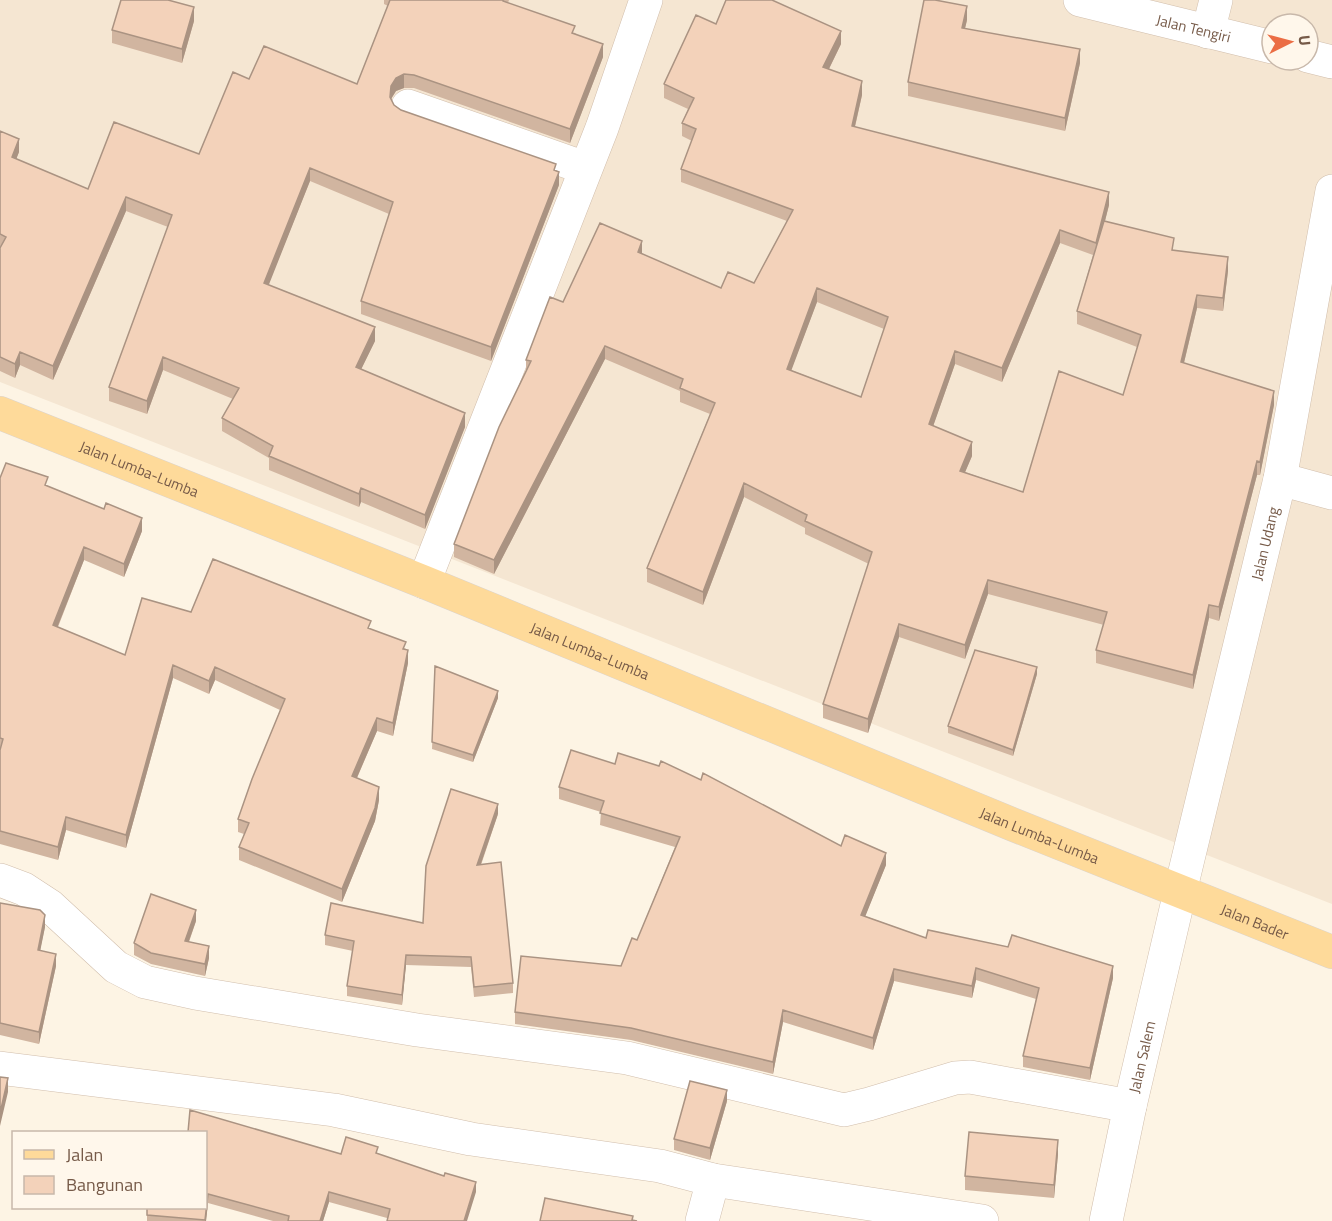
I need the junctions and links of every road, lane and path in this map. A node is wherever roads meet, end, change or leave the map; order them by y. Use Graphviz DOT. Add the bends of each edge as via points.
graph roads {
  1 [pos="646,0"];
  2 [pos="1080,0"];
  3 [pos="1216,0"];
  4 [pos="1208,32"];
  5 [pos="1260,44"];
  6 [pos="408,106"];
  7 [pos="585,168"];
  8 [pos="1332,191"];
  9 [pos="0,413"];
  10 [pos="1280,479"];
  11 [pos="1332,493"];
  12 [pos="424,582"];
  13 [pos="0,880"];
  14 [pos="1180,892"];
  15 [pos="1332,952"];
  16 [pos="0,1068"];
  17 [pos="1130,1106"];
  18 [pos="714,1180"];
  19 [pos="702,1221"];
  20 [pos="982,1221"];
  21 [pos="1106,1221"];
  1 -- 7 [label="street"];
  2 -- 4 [label="street, Jalan Tengiri"];
  3 -- 4 [label="street"];
  4 -- 5 [label="street, Jalan Tengiri"];
  6 -- 7 [label="street"];
  7 -- 12 [label="street"];
  8 -- 10 [label="street, Jalan Udang"];
  9 -- 12 [label="main road, Jalan Lumba-Lumba"];
  10 -- 11 [label="street"];
  10 -- 14 [label="street, Jalan Udang"];
  12 -- 14 [label="main road, Jalan Lumba-Lumba"];
  13 -- 17 [label="street" via="24,889 50,906 116,967 145,982 195,993 417,1030 627,1058 844,1110 956,1077"];
  14 -- 15 [label="main road, Jalan Bader"];
  14 -- 17 [label="street, Jalan Salem"];
  16 -- 18 [label="street" via="334,1110 471,1139 660,1166"];
  17 -- 21 [label="street, Jalan Salem"];
  18 -- 19 [label="street"];
  18 -- 20 [label="street"];
}
